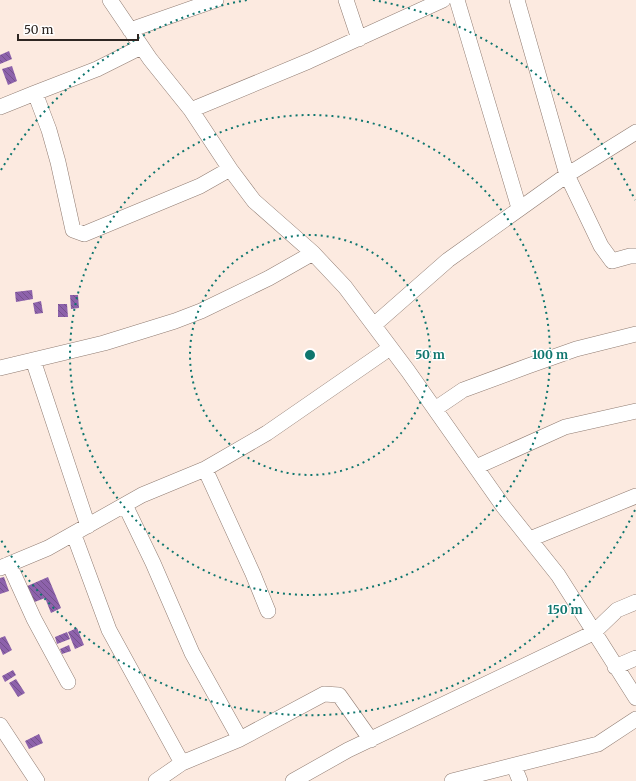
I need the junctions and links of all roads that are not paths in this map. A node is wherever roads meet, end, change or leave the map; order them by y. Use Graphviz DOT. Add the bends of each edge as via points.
graph roads {
  1 [pos="110,0"];
  2 [pos="216,0"];
  3 [pos="346,0"];
  4 [pos="443,0"];
  5 [pos="457,0"];
  6 [pos="517,0"];
  7 [pos="130,30"];
  8 [pos="359,39"];
  9 [pos="141,47"];
  10 [pos="35,93"];
  11 [pos="0,107"];
  12 [pos="191,110"];
  13 [pos="636,132"];
  14 [pos="230,169"];
  15 [pos="567,175"];
  16 [pos="519,208"];
  17 [pos="313,253"];
  18 [pos="636,256"];
  19 [pos="374,325"];
  20 [pos="636,334"];
  21 [pos="390,348"];
  22 [pos="33,360"];
  23 [pos="0,368"];
  24 [pos="435,409"];
  25 [pos="636,411"];
  26 [pos="476,467"];
  27 [pos="205,469"];
  28 [pos="636,496"];
  29 [pos="125,505"];
  30 [pos="88,526"];
  31 [pos="74,534"];
  32 [pos="530,539"];
  33 [pos="4,566"];
  34 [pos="636,602"];
  35 [pos="268,611"];
  36 [pos="593,633"];
  37 [pos="636,658"];
  38 [pos="615,667"];
  39 [pos="68,682"];
  40 [pos="636,698"];
  41 [pos="636,719"];
  42 [pos="0,725"];
  43 [pos="240,739"];
  44 [pos="371,740"];
  45 [pos="182,763"];
  46 [pos="514,766"];
  47 [pos="37,781"];
  48 [pos="156,781"];
  49 [pos="292,781"];
  50 [pos="452,781"];
  51 [pos="520,781"];
  1 -- 7 [label="street"];
  2 -- 7 [label="street"];
  3 -- 8 [label="street"];
  4 -- 8 [label="street"];
  5 -- 16 [label="street"];
  6 -- 15 [label="street"];
  7 -- 9 [label="street"];
  8 -- 12 [label="street"];
  9 -- 10 [label="street" via="97,70"];
  9 -- 12 [label="street"];
  10 -- 11 [label="street"];
  10 -- 14 [label="street" via="58,162 73,230 78,232 84,234 110,224 200,186"];
  12 -- 14 [label="street"];
  13 -- 15 [label="street"];
  14 -- 17 [label="street" via="254,201"];
  15 -- 16 [label="street"];
  15 -- 18 [label="street" via="612,261"];
  16 -- 19 [label="street" via="448,260"];
  17 -- 19 [label="street" via="345,287"];
  17 -- 22 [label="street" via="269,278 175,321 104,343"];
  19 -- 21 [label="street"];
  20 -- 24 [label="street" via="576,349 463,390"];
  21 -- 24 [label="street"];
  21 -- 27 [label="street" via="267,433"];
  22 -- 23 [label="street"];
  22 -- 30 [label="street"];
  24 -- 26 [label="street"];
  25 -- 26 [label="street" via="565,427"];
  26 -- 32 [label="street"];
  27 -- 29 [label="street"];
  27 -- 35 [label="street"];
  28 -- 32 [label="street"];
  29 -- 30 [label="street"];
  29 -- 43 [label="street" via="192,653"];
  30 -- 31 [label="street"];
  31 -- 33 [label="street"];
  31 -- 45 [label="street" via="109,630"];
  32 -- 36 [label="street" via="558,575"];
  33 -- 39 [label="street"];
  34 -- 36 [label="street" via="617,610"];
  36 -- 38 [label="street"];
  36 -- 44 [label="street"];
  37 -- 38 [label="street"];
  38 -- 40 [label="street"];
  41 -- 46 [label="street" via="598,744"];
  42 -- 47 [label="street"];
  43 -- 44 [label="street" via="324,694 339,695"];
  43 -- 45 [label="street"];
  44 -- 49 [label="street"];
  45 -- 48 [label="street"];
  46 -- 50 [label="street"];
  46 -- 51 [label="street"];
}
